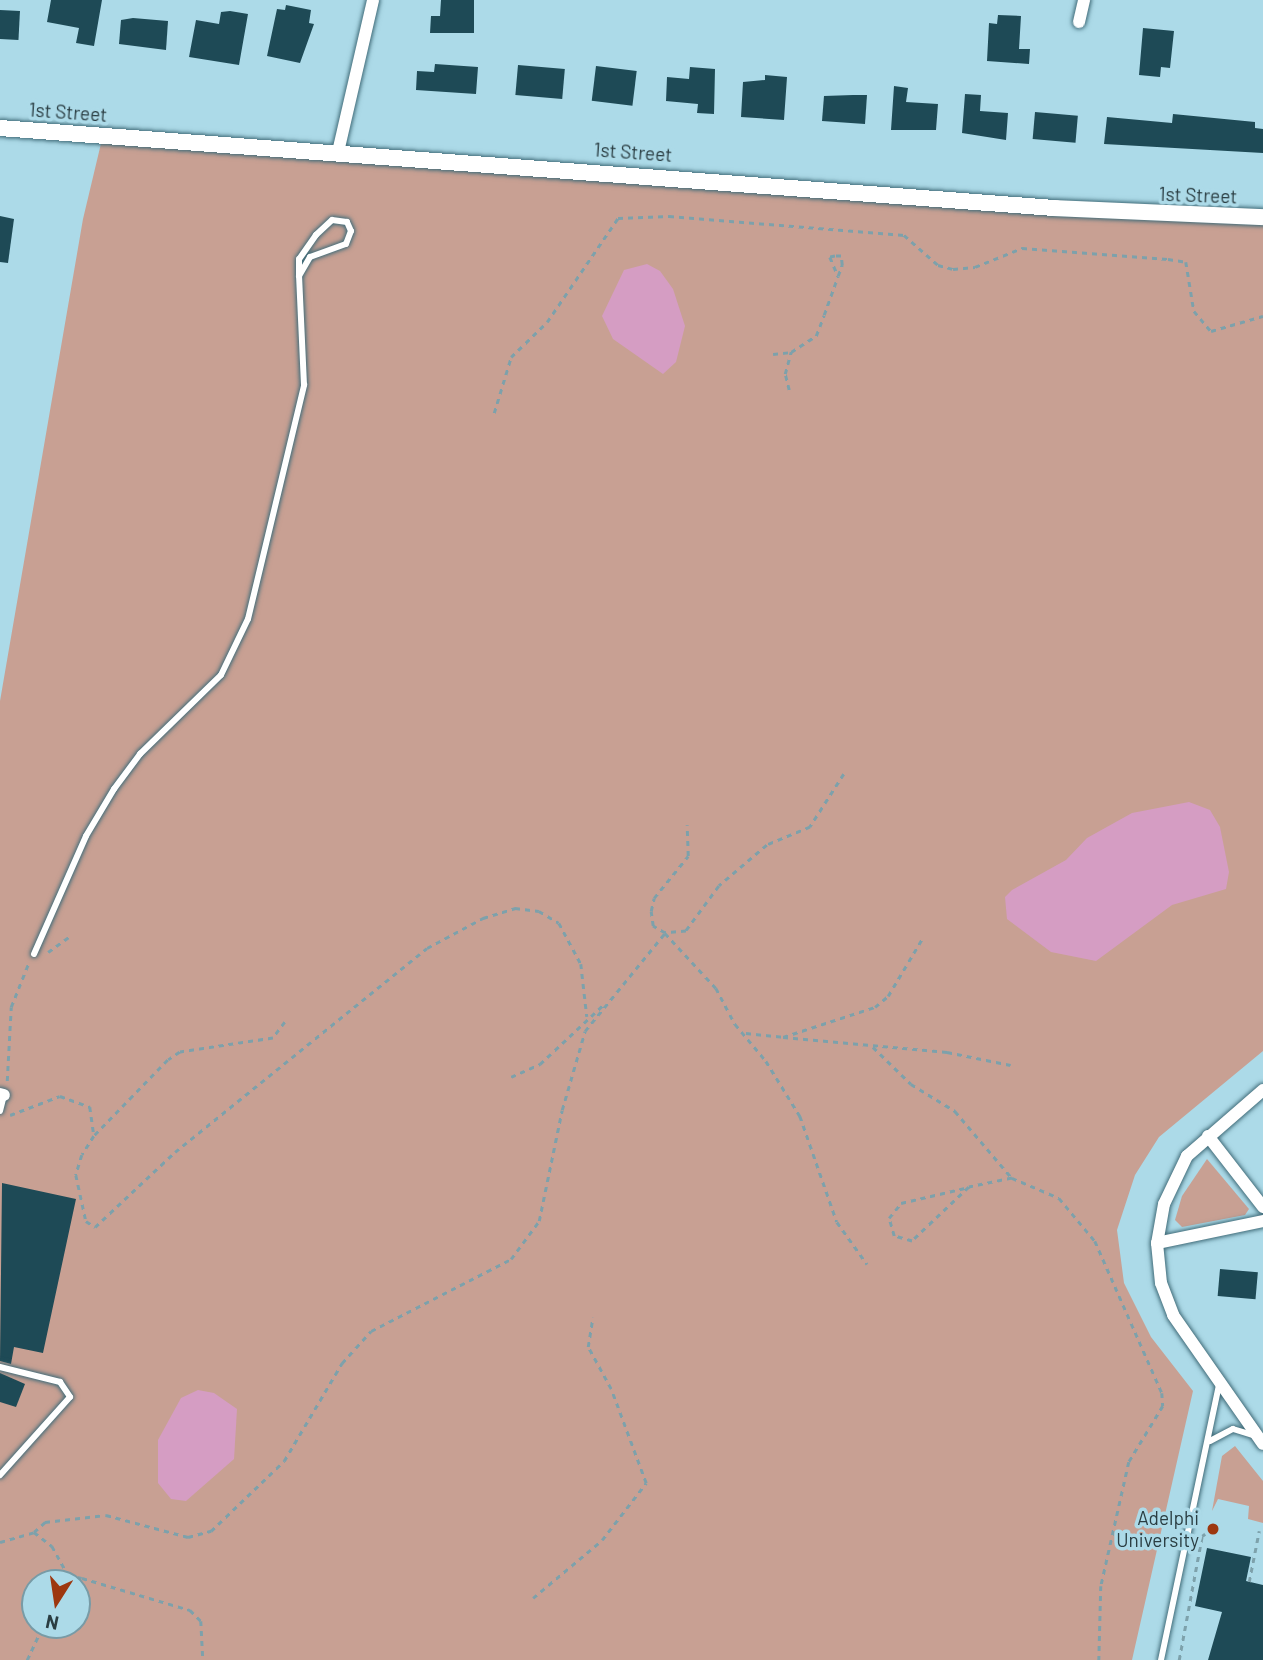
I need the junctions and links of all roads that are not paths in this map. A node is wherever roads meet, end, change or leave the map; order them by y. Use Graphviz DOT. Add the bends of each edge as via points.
graph roads {
  1 [pos="373,0"];
  2 [pos="1084,0"];
  3 [pos="1079,22"];
  4 [pos="0,128"];
  5 [pos="338,152"];
  6 [pos="1263,217"];
  7 [pos="299,276"];
  8 [pos="34,954"];
  9 [pos="1263,1090"];
  10 [pos="2,1094"];
  11 [pos="0,1111"];
  12 [pos="1208,1136"];
  13 [pos="1263,1207"];
  14 [pos="1263,1221"];
  15 [pos="1157,1243"];
  16 [pos="0,1367"];
  17 [pos="1220,1383"];
  18 [pos="1246,1419"];
  19 [pos="1263,1420"];
  20 [pos="1210,1441"];
  21 [pos="1260,1441"];
  22 [pos="0,1475"];
  23 [pos="1161,1660"];
  1 -- 5 [label="street"];
  2 -- 3 [label="street"];
  4 -- 5 [label="street, 1st Street"];
  5 -- 6 [label="street, 1st Street" via="1084,210"];
  7 -- 7 [label="lane" via="310,257 346,244 351,231 347,222 332,220 316,235 299,259"];
  7 -- 8 [label="lane" via="304,385 236,650 220,676 141,754 114,789 86,836"];
  9 -- 12 [label="street"];
  10 -- 11 [label="lane"];
  12 -- 13 [label="street"];
  12 -- 15 [label="street" via="1176,1173 1160,1217"];
  14 -- 15 [label="street"];
  15 -- 17 [label="street" via="1167,1301"];
  16 -- 22 [label="lane" via="60,1382 70,1397"];
  17 -- 18 [label="street"];
  17 -- 20 [label="lane"];
  18 -- 19 [label="street"];
  18 -- 21 [label="street"];
  20 -- 21 [label="lane" via="1233,1429"];
  20 -- 23 [label="lane"];
}
